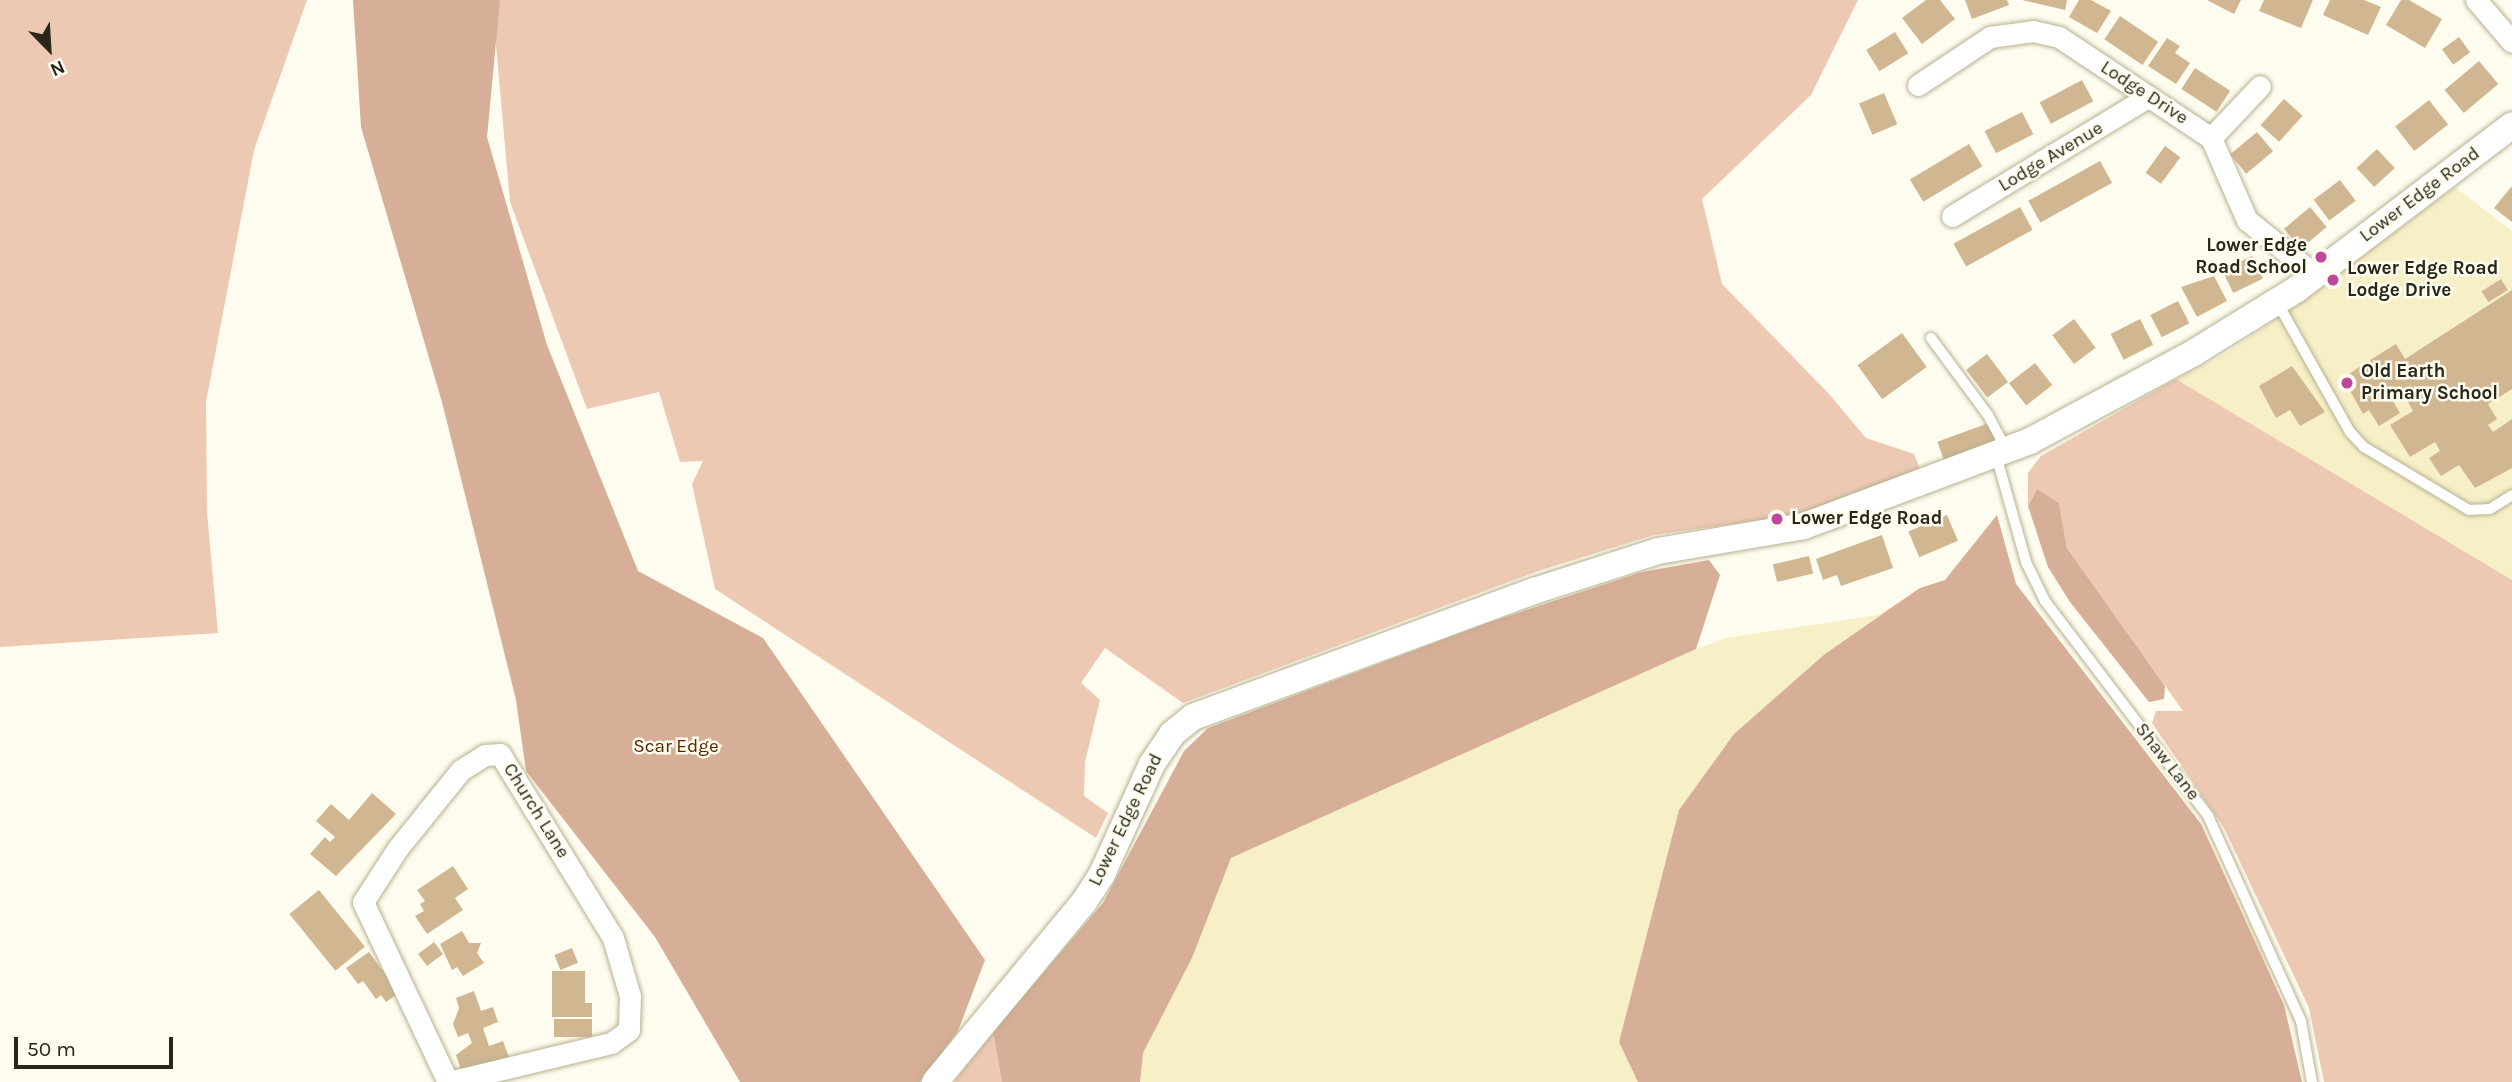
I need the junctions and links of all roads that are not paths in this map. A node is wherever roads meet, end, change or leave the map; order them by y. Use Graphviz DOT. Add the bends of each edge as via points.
graph roads {
  1 [pos="2476,0"];
  2 [pos="2512,42"];
  3 [pos="1918,85"];
  4 [pos="2260,86"];
  5 [pos="2148,97"];
  6 [pos="2512,125"];
  7 [pos="2211,138"];
  8 [pos="1952,216"];
  9 [pos="2315,275"];
  10 [pos="2277,302"];
  11 [pos="1931,338"];
  12 [pos="2002,453"];
  13 [pos="2512,495"];
  14 [pos="448,1082"];
  15 [pos="935,1082"];
  16 [pos="2312,1082"];
  1 -- 2 [label="street"];
  3 -- 5 [label="street, Lodge Drive" via="1984,39 2033,31 2059,37"];
  4 -- 7 [label="street"];
  5 -- 7 [label="street, Lodge Drive"];
  5 -- 8 [label="street, Lodge Avenue"];
  6 -- 9 [label="street, Lower Edge Road"];
  7 -- 9 [label="street" via="2247,220"];
  9 -- 10 [label="street, Lower Edge Road"];
  10 -- 12 [label="street, Lower Edge Road" via="2088,412"];
  10 -- 13 [label="lane" via="2350,432 2364,447 2469,510 2490,509"];
  11 -- 12 [label="lane, Shaw Lane" via="1988,415"];
  12 -- 15 [label="street, Lower Edge Road" via="1804,526 1658,551 1534,591 1193,717 1172,734 1152,764 1102,874 1084,902"];
  12 -- 16 [label="lane, Shaw Lane" via="2026,562 2045,601 2208,816 2301,1021"];
  14 -- 14 [label="street, Church Lane" via="611,1043 629,1030 630,996 613,938 500,754 485,755 461,770 398,848 363,902"];
}
